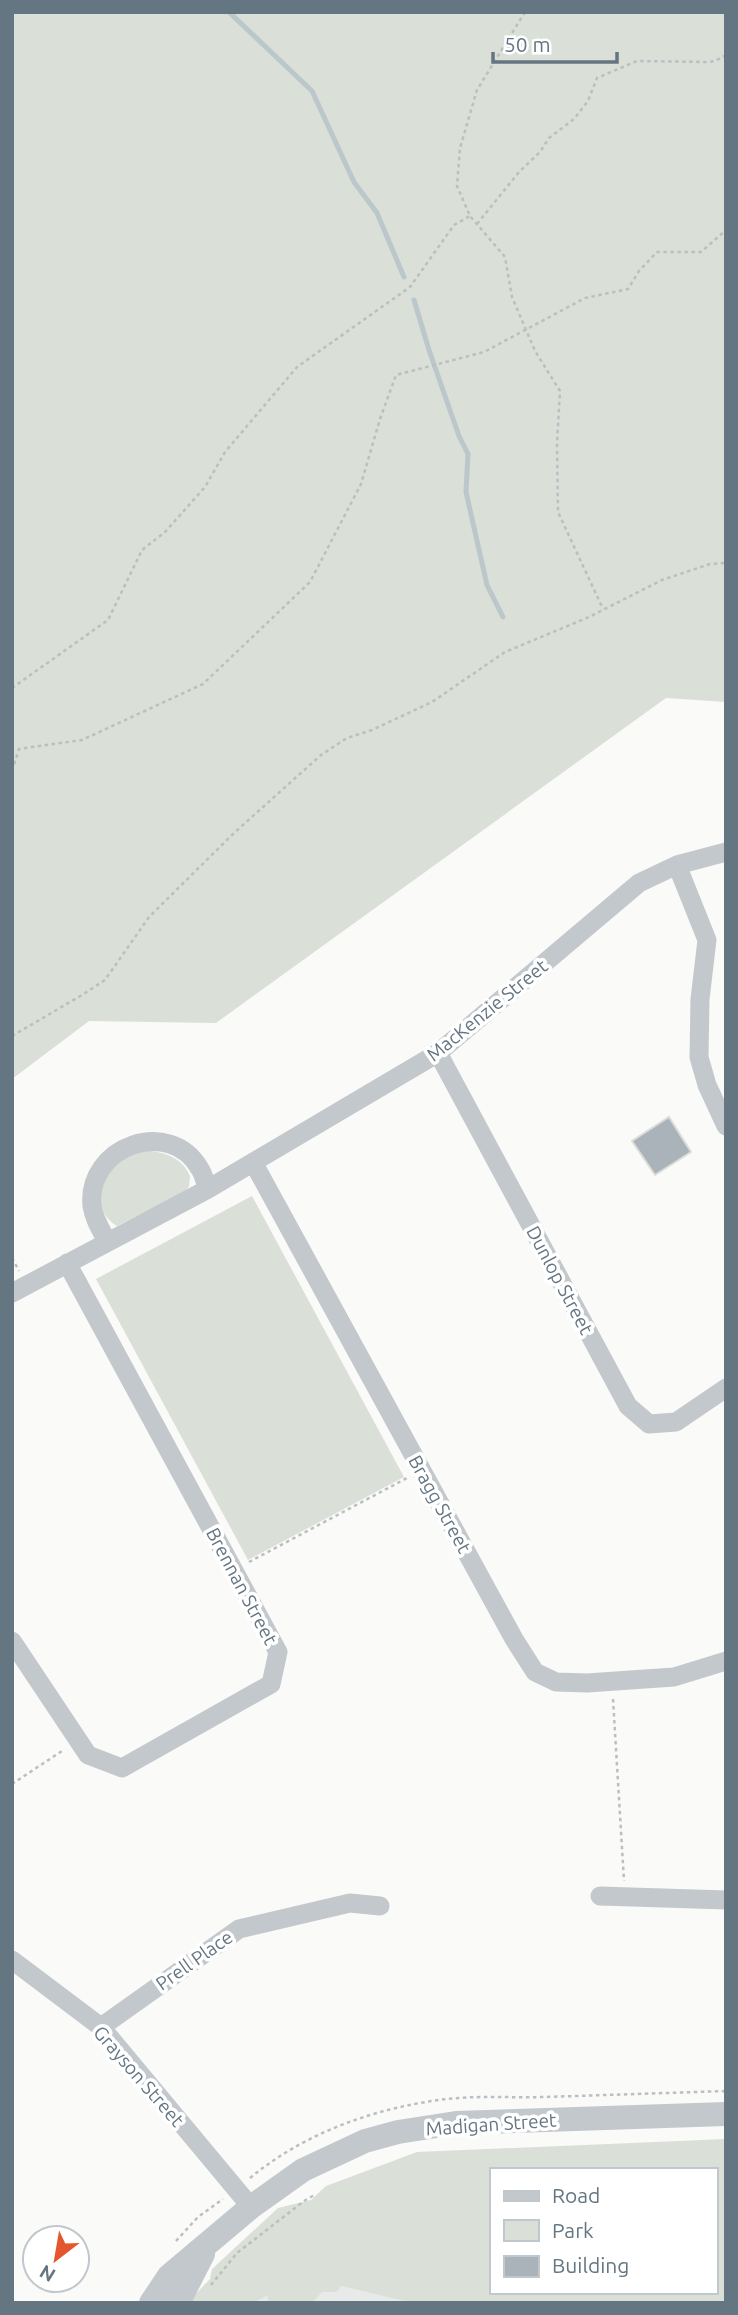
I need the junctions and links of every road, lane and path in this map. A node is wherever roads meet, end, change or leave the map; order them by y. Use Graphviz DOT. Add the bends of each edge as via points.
graph roads {
  1 [pos="525,12"];
  2 [pos="726,55"];
  3 [pos="470,216"];
  4 [pos="477,224"];
  5 [pos="726,230"];
  6 [pos="527,331"];
  7 [pos="726,563"];
  8 [pos="603,610"];
  9 [pos="12,688"];
  10 [pos="12,771"];
  11 [pos="726,852"];
  12 [pos="677,865"];
  13 [pos="12,1036"];
  14 [pos="438,1053"];
  15 [pos="726,1126"];
  16 [pos="253,1162"];
  17 [pos="208,1189"];
  18 [pos="107,1241"];
  19 [pos="67,1263"];
  20 [pos="12,1293"];
  21 [pos="726,1388"];
  22 [pos="422,1471"];
  23 [pos="234,1571"];
  24 [pos="12,1641"];
  25 [pos="726,1661"];
  26 [pos="612,1681"];
  27 [pos="79,1740"];
  28 [pos="12,1784"];
  29 [pos="600,1896"];
  30 [pos="625,1897"];
  31 [pos="726,1900"];
  32 [pos="380,1906"];
  33 [pos="12,1960"];
  34 [pos="100,2027"];
  35 [pos="726,2115"];
  36 [pos="316,2194"];
  37 [pos="251,2207"];
  38 [pos="206,2247"];
  39 [pos="206,2292"];
  40 [pos="151,2303"];
  41 [pos="178,2303"];
  1 -- 3 [label="path" via="477,90 460,148 457,186"];
  2 -- 4 [label="path" via="708,62 637,61 597,78 581,111 549,138"];
  3 -- 4 [label="path"];
  3 -- 9 [label="path" via="454,225 410,287 297,368 225,452 205,487 165,532 142,550 108,620"];
  4 -- 6 [label="path" via="505,257 512,296"];
  5 -- 6 [label="path" via="701,252 657,251 628,289 585,298"];
  6 -- 8 [label="path" via="560,391 558,512"];
  6 -- 10 [label="path" via="484,352 396,375 362,484 310,582 203,684 82,740 19,749"];
  7 -- 8 [label="path" via="663,580"];
  8 -- 13 [label="path" via="505,652 432,702 347,738 321,755 149,917 104,980"];
  11 -- 12 [label="street, MacKenzie Street"];
  12 -- 14 [label="street, MacKenzie Street" via="639,883"];
  12 -- 15 [label="street" via="707,940 699,1057"];
  14 -- 16 [label="street, MacKenzie Street"];
  14 -- 21 [label="street, Dunlop Street" via="628,1406 649,1424 676,1422"];
  16 -- 17 [label="street, MacKenzie Street"];
  16 -- 22 [label="street, Bragg Street"];
  17 -- 18 [label="street, MacKenzie Street"];
  17 -- 18 [label="street" via="193,1159 173,1146 149,1142 125,1147 106,1162 94,1183 92,1207"];
  18 -- 19 [label="street, MacKenzie Street"];
  19 -- 20 [label="street, MacKenzie Street"];
  19 -- 23 [label="street, Brennan Street"];
  22 -- 23 [label="path"];
  22 -- 26 [label="street, Bragg Street" via="535,1672 556,1682"];
  23 -- 27 [label="street, Brennan Street" via="278,1651 271,1684 122,1768 88,1755"];
  24 -- 27 [label="street, Brennan Street"];
  25 -- 26 [label="street, Bragg Street" via="674,1677"];
  26 -- 30 [label="path"];
  27 -- 28 [label="path"];
  29 -- 30 [label="street"];
  30 -- 31 [label="street"];
  32 -- 34 [label="street, Prell Place" via="350,1903 239,1928"];
  33 -- 34 [label="street, Grayson Street"];
  34 -- 37 [label="street, Grayson Street"];
  35 -- 37 [label="street, Madigan Street" via="456,2123 398,2132 365,2141 303,2170"];
  36 -- 39 [label="path" via="237,2253"];
  37 -- 38 [label="street, Madigan Street"];
  38 -- 40 [label="street, Madigan Street" via="169,2276"];
  38 -- 41 [label="street, Madigan Street"];
}
